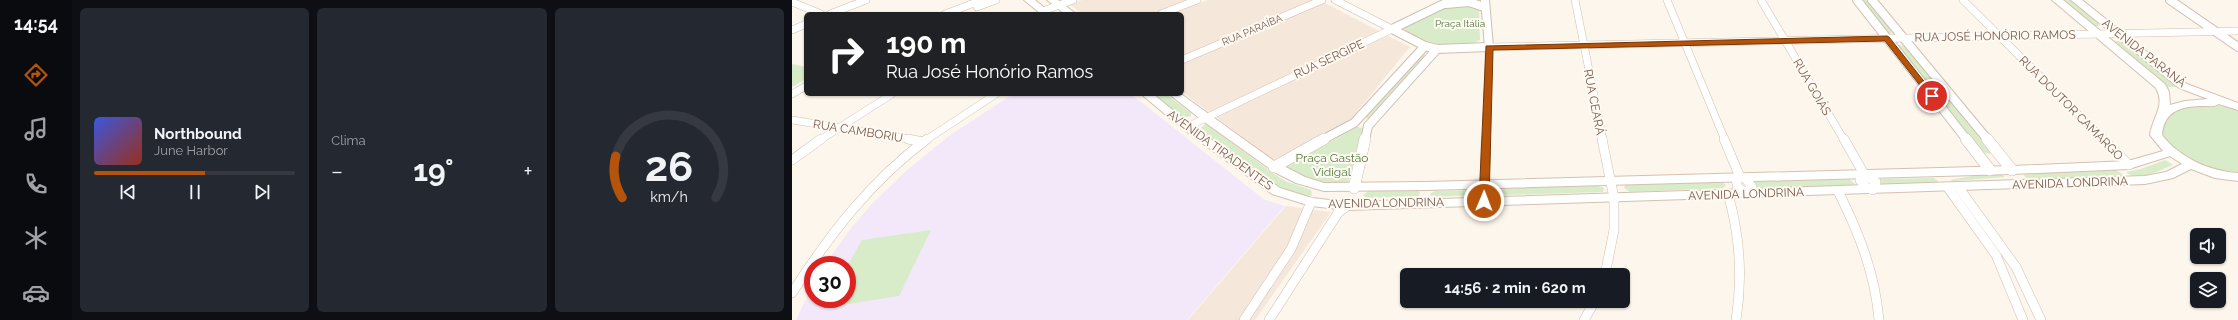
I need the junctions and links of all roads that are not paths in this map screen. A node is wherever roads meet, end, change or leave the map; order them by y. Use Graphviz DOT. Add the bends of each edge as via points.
graph roads {
  1 [pos="866,0"];
  2 [pos="982,0"];
  3 [pos="996,0"];
  4 [pos="1029,0"];
  5 [pos="1073,0"];
  6 [pos="1197,0"];
  7 [pos="1322,0"];
  8 [pos="1336,0"];
  9 [pos="1576,0"];
  10 [pos="1667,0"];
  11 [pos="1762,0"];
  12 [pos="1856,0"];
  13 [pos="1872,0"];
  14 [pos="1963,0"];
  15 [pos="2057,0"];
  16 [pos="2076,0"];
  17 [pos="2170,0"];
  18 [pos="792,2"];
  19 [pos="1056,2"];
  20 [pos="1449,2"];
  21 [pos="1485,4"];
  22 [pos="816,12"];
  23 [pos="835,12"];
  24 [pos="950,12"];
  25 [pos="965,12"];
  26 [pos="1045,12"];
  27 [pos="1068,12"];
  28 [pos="1166,12"];
  29 [pos="804,25"];
  30 [pos="1392,29"];
  31 [pos="792,30"];
  32 [pos="2215,31"];
  33 [pos="2238,31"];
  34 [pos="2118,33"];
  35 [pos="2099,34"];
  36 [pos="1999,36"];
  37 [pos="1904,38"];
  38 [pos="1887,39"];
  39 [pos="1785,40"];
  40 [pos="1685,42"];
  41 [pos="1584,45"];
  42 [pos="1425,46"];
  43 [pos="2238,47"];
  44 [pos="1489,48"];
  45 [pos="1438,49"];
  46 [pos="1184,59"];
  47 [pos="804,81"];
  48 [pos="804,87"];
  49 [pos="792,88"];
  50 [pos="792,94"];
  51 [pos="889,96"];
  52 [pos="993,96"];
  53 [pos="1148,96"];
  54 [pos="1177,96"];
  55 [pos="2238,107"];
  56 [pos="2165,114"];
  57 [pos="1206,118"];
  58 [pos="792,120"];
  59 [pos="1354,123"];
  60 [pos="1368,126"];
  61 [pos="1187,127"];
  62 [pos="837,128"];
  63 [pos="923,142"];
  64 [pos="1997,151"];
  65 [pos="2172,152"];
  66 [pos="1976,153"];
  67 [pos="792,160"];
  68 [pos="2192,164"];
  69 [pos="2129,165"];
  70 [pos="1274,167"];
  71 [pos="1990,170"];
  72 [pos="2012,170"];
  73 [pos="1954,172"];
  74 [pos="1864,174"];
  75 [pos="1740,177"];
  76 [pos="2238,178"];
  77 [pos="1609,180"];
  78 [pos="1309,184"];
  79 [pos="1484,185"];
  80 [pos="2012,185"];
  81 [pos="1426,186"];
  82 [pos="1354,188"];
  83 [pos="1953,188"];
  84 [pos="1873,190"];
  85 [pos="1838,191"];
  86 [pos="1747,193"];
  87 [pos="1728,194"];
  88 [pos="1614,198"];
  89 [pos="1304,201"];
  90 [pos="1484,201"];
  91 [pos="1423,203"];
  92 [pos="1348,206"];
  93 [pos="2009,254"];
  94 [pos="1996,255"];
  95 [pos="1606,268"];
  96 [pos="792,293"];
  97 [pos="1590,308"];
  98 [pos="1244,320"];
  99 [pos="1269,320"];
  100 [pos="1584,320"];
  101 [pos="1736,320"];
  102 [pos="1879,320"];
  103 [pos="2023,320"];
  104 [pos="2041,320"];
  1 -- 23 [label="street"];
  2 -- 24 [label="street"];
  3 -- 25 [label="street"];
  4 -- 26 [label="main road"];
  5 -- 19 [label="street"];
  6 -- 28 [label="street"];
  7 -- 46 [label="street, RUA PARAÍBA"];
  8 -- 30 [label="street"];
  9 -- 41 [label="street, RUA CEARÁ"];
  10 -- 40 [label="street"];
  11 -- 39 [label="street, RUA GOIÁS"];
  12 -- 38 [label="street"];
  13 -- 37 [label="street"];
  14 -- 36 [label="street, RUA DOUTOR CAMARGO"];
  15 -- 35 [label="main road, AVENIDA PARANÁ"];
  16 -- 34 [label="main road, AVENIDA PARANÁ"];
  17 -- 32 [label="street"];
  18 -- 22 [label="street"];
  19 -- 26 [label="street"];
  19 -- 27 [label="main road"];
  20 -- 21 [label="street, RUA SERGIPE"];
  20 -- 30 [label="street, RUA SERGIPE"];
  21 -- 44 [label="street"];
  29 -- 31 [label="street"];
  30 -- 42 [label="street"];
  30 -- 57 [label="street, RUA SERGIPE"];
  32 -- 33 [label="street, RUA JOSÉ HONÓRIO RAMOS"];
  32 -- 34 [label="street, RUA JOSÉ HONÓRIO RAMOS"];
  32 -- 43 [label="street"];
  34 -- 35 [label="street, RUA JOSÉ HONÓRIO RAMOS"];
  34 -- 55 [label="main road, AVENIDA PARANÁ" via="2183,86"];
  35 -- 36 [label="street, RUA JOSÉ HONÓRIO RAMOS"];
  35 -- 56 [label="main road, AVENIDA PARANÁ" via="2161,86 2164,92"];
  36 -- 37 [label="street, RUA JOSÉ HONÓRIO RAMOS"];
  36 -- 69 [label="street, RUA DOUTOR CAMARGO"];
  37 -- 38 [label="street, RUA JOSÉ HONÓRIO RAMOS"];
  37 -- 64 [label="street"];
  38 -- 39 [label="street, RUA JOSÉ HONÓRIO RAMOS"];
  38 -- 66 [label="street"];
  39 -- 40 [label="street, RUA JOSÉ HONÓRIO RAMOS"];
  39 -- 74 [label="street, RUA GOIÁS"];
  40 -- 41 [label="street, RUA JOSÉ HONÓRIO RAMOS"];
  40 -- 75 [label="street"];
  41 -- 44 [label="street, RUA JOSÉ HONÓRIO RAMOS"];
  41 -- 77 [label="street, RUA CEARÁ"];
  42 -- 45 [label="street"];
  42 -- 59 [label="street"];
  44 -- 45 [label="street"];
  44 -- 79 [label="street"];
  45 -- 60 [label="street"];
  47 -- 49 [label="street"];
  48 -- 50 [label="street"];
  51 -- 62 [label="street"];
  52 -- 63 [label="street"];
  53 -- 61 [label="main road, AVENIDA TIRADENTES"];
  54 -- 57 [label="main road, AVENIDA TIRADENTES"];
  55 -- 56 [label="main road" via="2195,102 2178,105"];
  56 -- 65 [label="main road" via="2158,124 2156,135"];
  57 -- 61 [label="street, RUA SERGIPE"];
  57 -- 70 [label="main road, AVENIDA TIRADENTES"];
  58 -- 62 [label="street, RUA CAMBORIU"];
  59 -- 60 [label="street"];
  59 -- 70 [label="street"];
  60 -- 82 [label="street"];
  61 -- 89 [label="main road, AVENIDA TIRADENTES" via="1266,186"];
  62 -- 63 [label="street, RUA CAMBORIU"];
  62 -- 67 [label="street"];
  63 -- 96 [label="street" via="866,193 824,242"];
  64 -- 66 [label="street" via="1987,156"];
  64 -- 72 [label="street"];
  65 -- 68 [label="main road"];
  65 -- 69 [label="main road, AVENIDA LONDRINA"];
  66 -- 71 [label="street"];
  68 -- 76 [label="main road"];
  68 -- 80 [label="main road, AVENIDA LONDRINA" via="2169,175 2145,180"];
  69 -- 72 [label="main road, AVENIDA LONDRINA"];
  70 -- 78 [label="main road, AVENIDA TIRADENTES"];
  71 -- 72 [label="main road, AVENIDA LONDRINA"];
  71 -- 73 [label="main road, AVENIDA LONDRINA"];
  72 -- 80 [label="main road" via="2015,181"];
  73 -- 74 [label="main road, AVENIDA LONDRINA"];
  73 -- 83 [label="main road" via="1947,180"];
  74 -- 75 [label="main road, AVENIDA LONDRINA"];
  74 -- 84 [label="street, RUA GOIÁS" via="1860,180 1866,188"];
  75 -- 77 [label="main road, AVENIDA LONDRINA"];
  75 -- 86 [label="street" via="1736,180 1738,188"];
  77 -- 79 [label="main road, AVENIDA LONDRINA"];
  77 -- 88 [label="street, RUA CEARÁ"];
  78 -- 82 [label="main road, AVENIDA LONDRINA"];
  79 -- 81 [label="main road, AVENIDA LONDRINA"];
  79 -- 90 [label="street"];
  80 -- 83 [label="main road, AVENIDA LONDRINA"];
  81 -- 82 [label="main road, AVENIDA LONDRINA"];
  81 -- 91 [label="main road"];
  82 -- 92 [label="main road"];
  83 -- 84 [label="main road, AVENIDA LONDRINA"];
  83 -- 93 [label="street"];
  83 -- 94 [label="street"];
  84 -- 85 [label="main road, AVENIDA LONDRINA"];
  85 -- 86 [label="main road, AVENIDA LONDRINA"];
  85 -- 102 [label="street" via="1864,242 1871,264 1878,295"];
  86 -- 87 [label="main road, AVENIDA LONDRINA"];
  87 -- 88 [label="main road, AVENIDA LONDRINA"];
  87 -- 101 [label="street" via="1737,224 1742,257 1741,297"];
  88 -- 90 [label="main road, AVENIDA LONDRINA"];
  88 -- 95 [label="street" via="1614,230"];
  89 -- 92 [label="main road, AVENIDA LONDRINA"];
  89 -- 98 [label="street" via="1304,224 1294,245"];
  90 -- 91 [label="main road, AVENIDA LONDRINA"];
  91 -- 92 [label="main road, AVENIDA LONDRINA"];
  92 -- 99 [label="street" via="1338,213"];
  93 -- 94 [label="street"];
  93 -- 104 [label="street" via="2025,280"];
  94 -- 103 [label="street"];
  97 -- 100 [label="street"];
}
